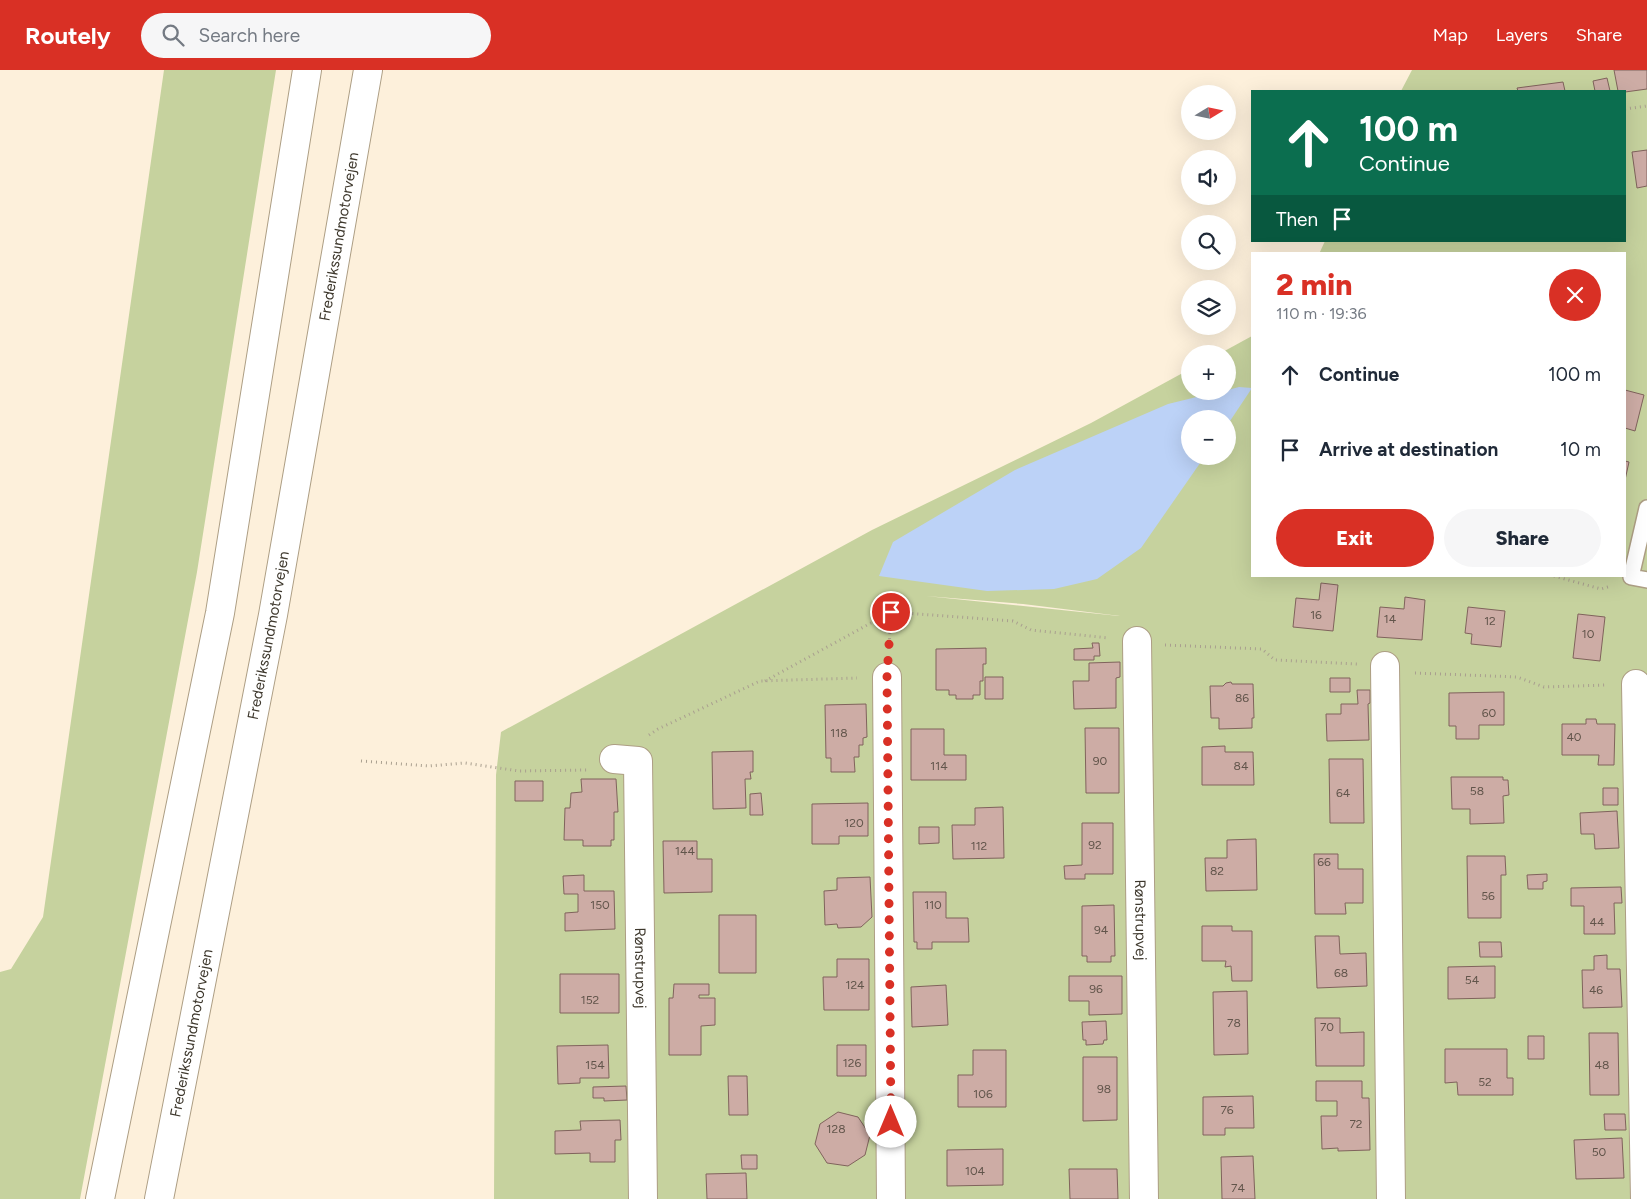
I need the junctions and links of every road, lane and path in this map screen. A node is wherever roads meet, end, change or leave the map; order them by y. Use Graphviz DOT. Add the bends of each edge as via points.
graph roads {
  1 [pos="307,70"];
  2 [pos="368,70"];
  3 [pos="1647,106"];
  4 [pos="1626,109"];
  5 [pos="1647,508"];
  6 [pos="1558,577"];
  7 [pos="1641,579"];
  8 [pos="891,612"];
  9 [pos="1137,641"];
  10 [pos="1386,666"];
  11 [pos="887,677"];
  12 [pos="765,681"];
  13 [pos="1636,684"];
  14 [pos="614,758"];
  15 [pos="100,1199"];
  16 [pos="159,1199"];
  17 [pos="644,1199"];
  18 [pos="892,1199"];
  19 [pos="1144,1199"];
  20 [pos="1392,1199"];
  21 [pos="1645,1199"];
  1 -- 15 [label="main road" via="220,613"];
  2 -- 16 [label="main road, Frederikssundmotorvejen" via="273,615"];
  3 -- 4 [label="path"];
  5 -- 7 [label="lane" via="1631,577"];
  6 -- 7 [label="path" via="1601,589"];
  8 -- 9 [label="path" via="1013,621 1031,630"];
  8 -- 11 [label="path"];
  8 -- 12 [label="path"];
  9 -- 19 [label="main road, Rønstrupvej"];
  10 -- 20 [label="main road"];
  11 -- 18 [label="main road"];
  13 -- 21 [label="main road"];
  14 -- 17 [label="main road, Rønstrupvej" via="638,761"];
}
